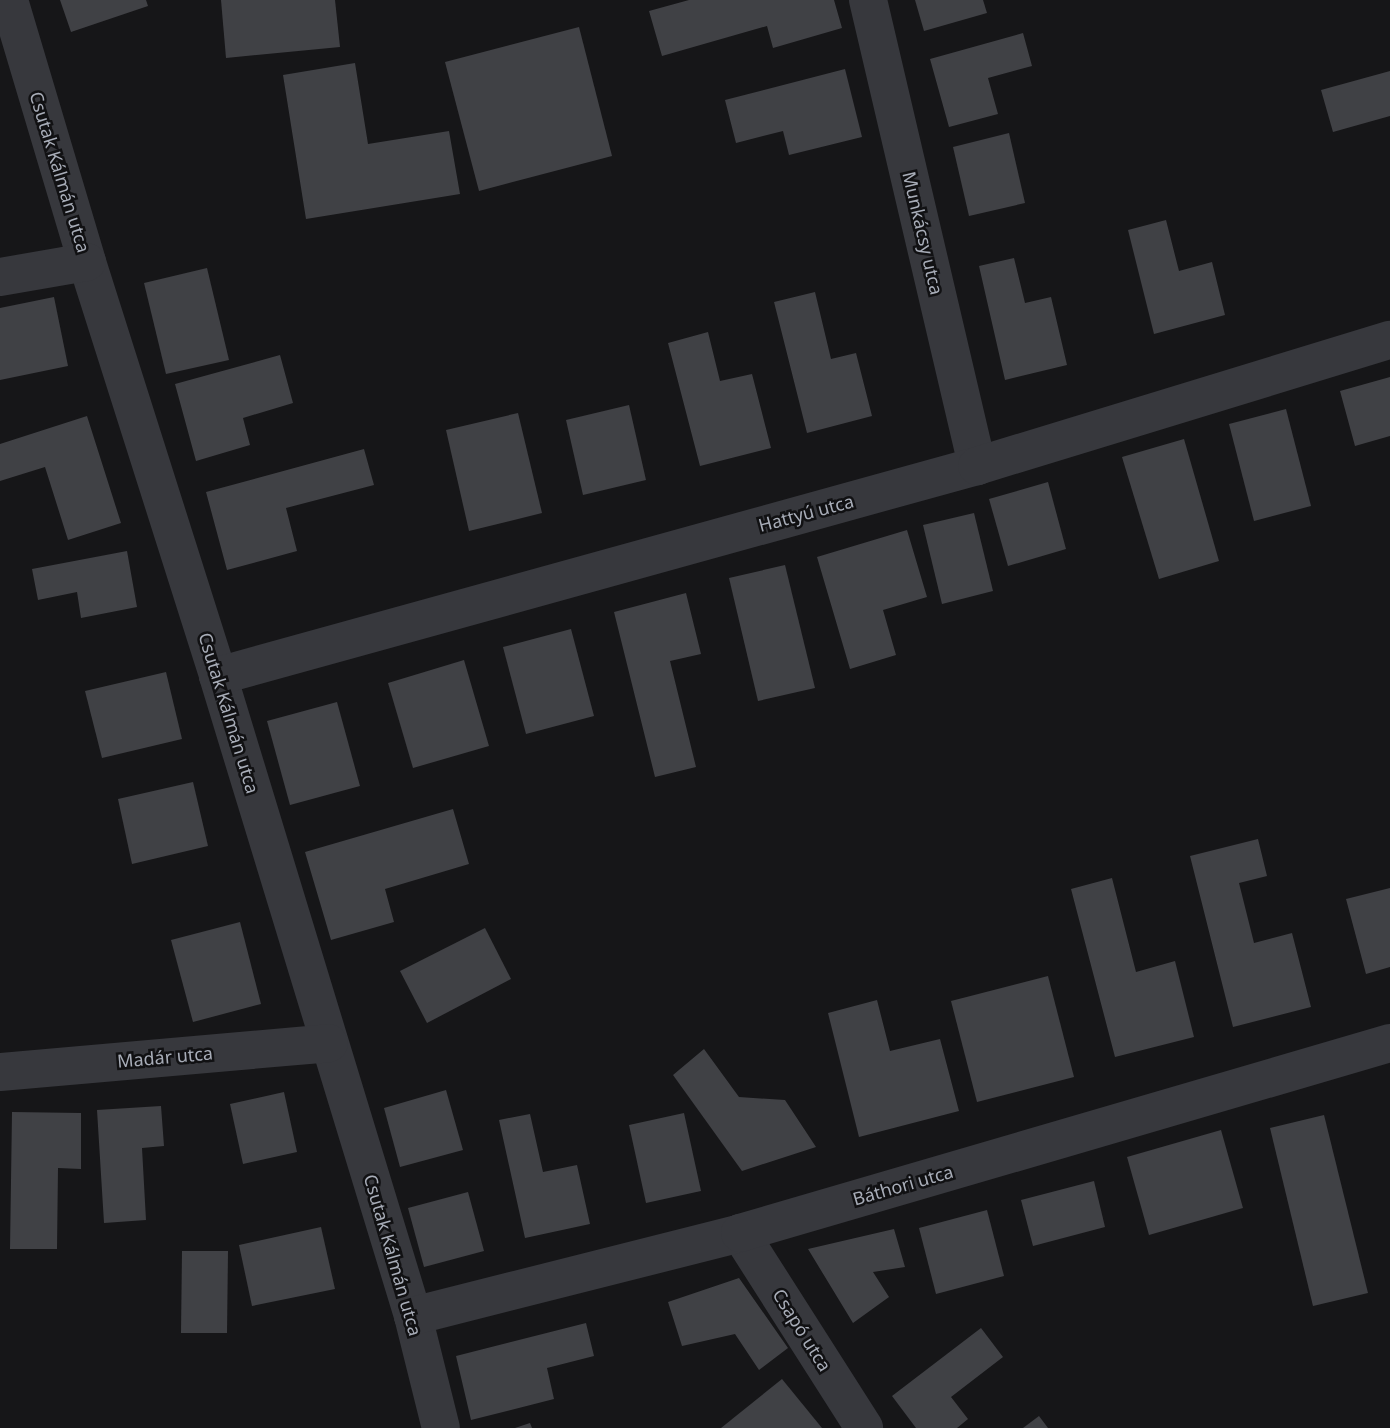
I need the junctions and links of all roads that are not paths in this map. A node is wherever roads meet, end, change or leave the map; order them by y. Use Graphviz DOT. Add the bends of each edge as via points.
graph roads {
  1 [pos="9,0"];
  2 [pos="869,0"];
  3 [pos="87,262"];
  4 [pos="0,277"];
  5 [pos="1390,340"];
  6 [pos="977,466"];
  7 [pos="218,676"];
  8 [pos="329,1043"];
  9 [pos="1390,1043"];
  10 [pos="0,1072"];
  11 [pos="740,1233"];
  12 [pos="413,1316"];
  13 [pos="441,1428"];
  14 [pos="863,1428"];
  1 -- 3 [label="street, Csutak Kálmán utca"];
  2 -- 6 [label="street, Munkácsy utca"];
  3 -- 4 [label="street"];
  3 -- 7 [label="street, Csutak Kálmán utca"];
  5 -- 6 [label="street, Hattyú utca"];
  6 -- 7 [label="street, Hattyú utca"];
  7 -- 8 [label="street, Csutak Kálmán utca"];
  8 -- 10 [label="street, Madár utca"];
  8 -- 12 [label="street, Csutak Kálmán utca"];
  9 -- 11 [label="street, Báthori utca"];
  11 -- 12 [label="street, Báthori utca"];
  11 -- 14 [label="street, Csapó utca"];
  12 -- 13 [label="street, Csutak Kálmán utca"];
}
